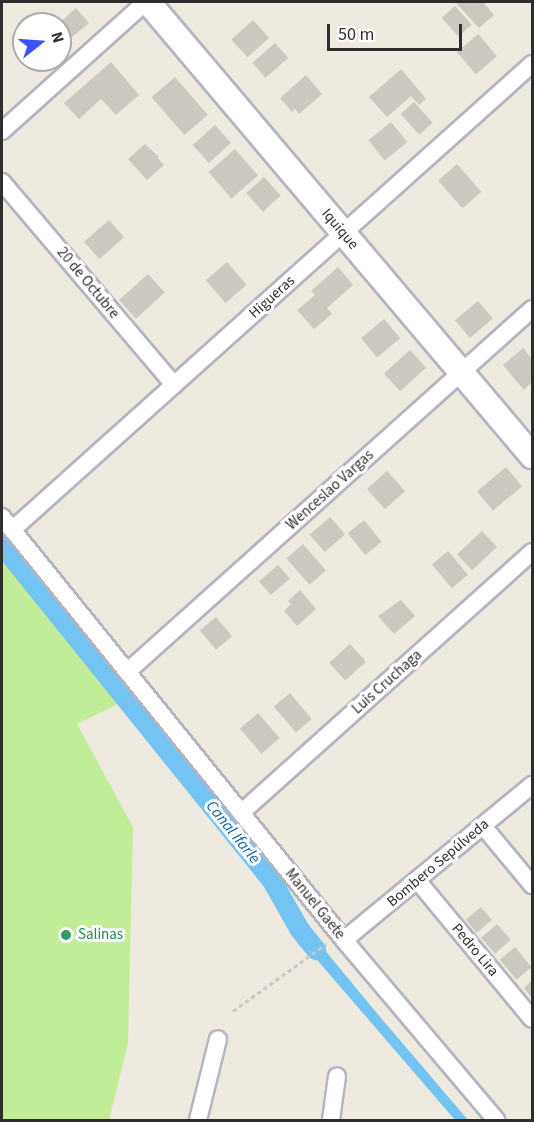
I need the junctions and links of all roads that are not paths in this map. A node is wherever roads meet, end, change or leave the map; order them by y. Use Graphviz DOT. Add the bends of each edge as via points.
graph roads {
  1 [pos="147,2"];
  2 [pos="532,64"];
  3 [pos="2,131"];
  4 [pos="2,182"];
  5 [pos="343,232"];
  6 [pos="532,309"];
  7 [pos="461,372"];
  8 [pos="174,385"];
  9 [pos="532,456"];
  10 [pos="7,523"];
  11 [pos="532,552"];
  12 [pos="127,672"];
  13 [pos="532,785"];
  14 [pos="241,813"];
  15 [pos="483,826"];
  16 [pos="417,880"];
  17 [pos="532,885"];
  18 [pos="344,940"];
  19 [pos="532,1020"];
  20 [pos="219,1039"];
  21 [pos="337,1076"];
  22 [pos="198,1120"];
  23 [pos="331,1120"];
  24 [pos="496,1120"];
  1 -- 3 [label="street"];
  1 -- 5 [label="street, Iquique"];
  2 -- 5 [label="street, Higueras"];
  4 -- 8 [label="street, 20 de Octubre"];
  5 -- 7 [label="street, Iquique"];
  5 -- 8 [label="street, Higueras"];
  6 -- 7 [label="street, Wenceslao Vargas"];
  7 -- 9 [label="street, Iquique"];
  7 -- 12 [label="street, Wenceslao Vargas"];
  8 -- 10 [label="street, Higueras"];
  10 -- 12 [label="street, Manuel Gaete"];
  11 -- 14 [label="street, Luis Cruchaga"];
  12 -- 14 [label="street, Manuel Gaete"];
  13 -- 15 [label="street, Bombero Sepúlveda"];
  14 -- 18 [label="street, Manuel Gaete"];
  15 -- 16 [label="street, Bombero Sepúlveda"];
  15 -- 17 [label="street"];
  16 -- 18 [label="street, Bombero Sepúlveda"];
  16 -- 19 [label="street, Pedro Lira"];
  18 -- 24 [label="street, Manuel Gaete"];
  20 -- 22 [label="street"];
  21 -- 23 [label="street"];
}
